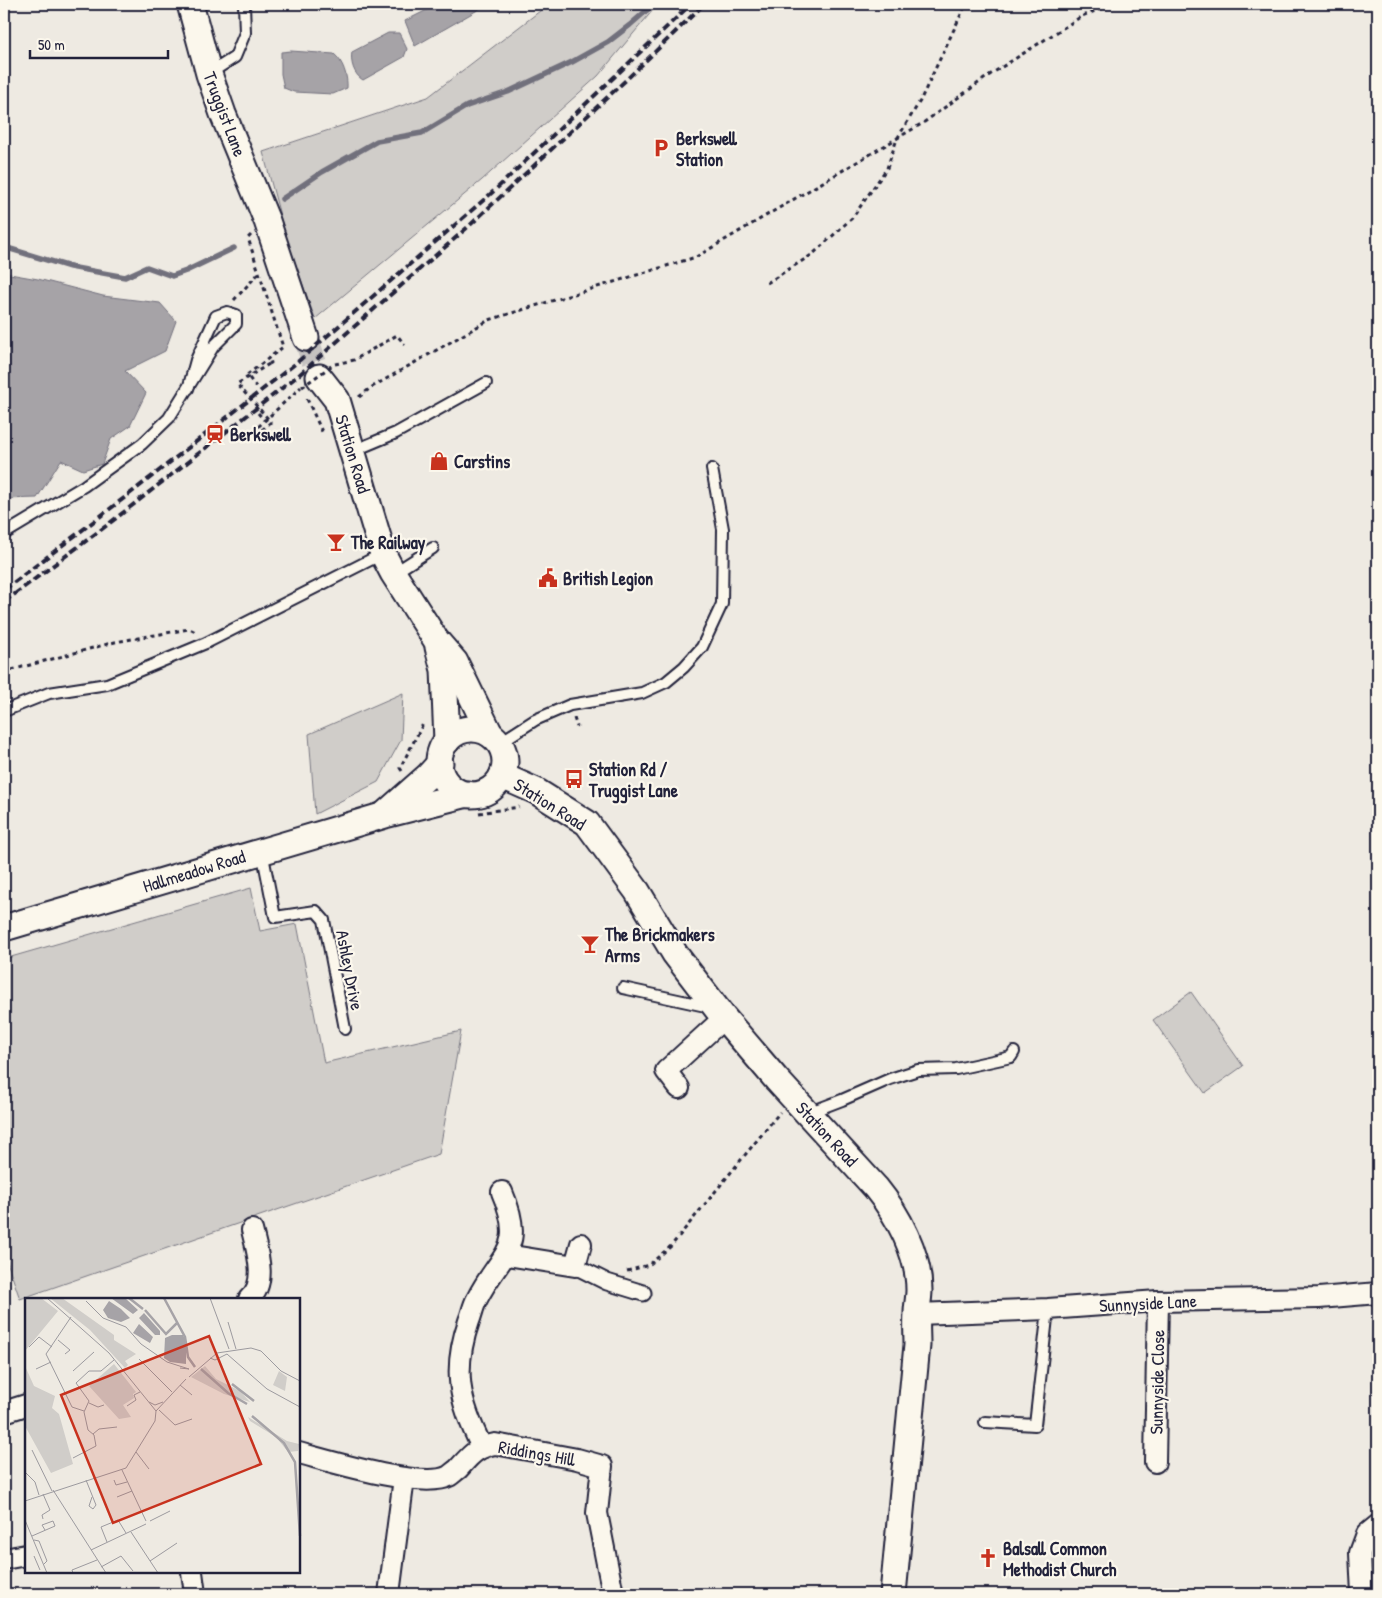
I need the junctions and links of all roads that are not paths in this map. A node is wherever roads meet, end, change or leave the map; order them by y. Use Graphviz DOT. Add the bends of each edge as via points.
graph roads {
  1 [pos="190,4"];
  2 [pos="244,4"];
  3 [pos="209,74"];
  4 [pos="306,338"];
  5 [pos="311,382"];
  6 [pos="486,383"];
  7 [pos="188,389"];
  8 [pos="352,451"];
  9 [pos="712,470"];
  10 [pos="4,534"];
  11 [pos="433,548"];
  12 [pos="388,563"];
  13 [pos="436,640"];
  14 [pos="4,711"];
  15 [pos="495,738"];
  16 [pos="443,752"];
  17 [pos="502,776"];
  18 [pos="468,794"];
  19 [pos="384,815"];
  20 [pos="262,850"];
  21 [pos="4,928"];
  22 [pos="623,988"];
  23 [pos="720,1013"];
  24 [pos="345,1029"];
  25 [pos="1014,1052"];
  26 [pos="679,1088"];
  27 [pos="800,1105"];
  28 [pos="502,1192"];
  29 [pos="252,1230"];
  30 [pos="581,1244"];
  31 [pos="506,1255"];
  32 [pos="582,1270"];
  33 [pos="643,1292"];
  34 [pos="1378,1293"];
  35 [pos="249,1298"];
  36 [pos="1158,1302"];
  37 [pos="1048,1309"];
  38 [pos="917,1314"];
  39 [pos="25,1405"];
  40 [pos="4,1412"];
  41 [pos="985,1422"];
  42 [pos="482,1447"];
  43 [pos="300,1453"];
  44 [pos="1155,1462"];
  45 [pos="404,1478"];
  46 [pos="1378,1525"];
  47 [pos="25,1555"];
  48 [pos="4,1559"];
  49 [pos="192,1573"];
  50 [pos="195,1594"];
  51 [pos="389,1594"];
  52 [pos="613,1594"];
  53 [pos="893,1594"];
  54 [pos="1362,1594"];
  1 -- 3 [label="street, Truggist Lane"];
  2 -- 3 [label="lane" via="246,33 235,56"];
  3 -- 4 [label="street, Truggist Lane" via="267,221"];
  5 -- 8 [label="street, Station Road" via="337,400"];
  6 -- 8 [label="lane" via="396,433"];
  7 -- 7 [label="lane" via="196,360 216,316 227,312 236,315 236,324 213,348"];
  7 -- 10 [label="lane" via="168,418 142,444 84,486"];
  8 -- 12 [label="street, Station Road"];
  9 -- 15 [label="lane" via="723,530 722,604 702,647 666,682 642,693 570,705"];
  11 -- 12 [label="lane"];
  12 -- 13 [label="street, Station Road"];
  12 -- 14 [label="lane" via="107,684 49,693"];
  13 -- 15 [label="street, Station Road" via="455,662"];
  13 -- 16 [label="street, Station Road" via="444,670"];
  15 -- 16 [label="street" via="481,730 461,731"];
  15 -- 17 [label="street, Station Road" via="505,757"];
  16 -- 18 [label="street, Station Road" via="441,771 450,786"];
  16 -- 19 [label="street, Hallmeadow Road" via="417,786"];
  17 -- 18 [label="street, Station Road" via="489,790"];
  17 -- 23 [label="street, Station Road" via="536,791 587,823 637,891 675,954"];
  18 -- 19 [label="street, Hallmeadow Road"];
  19 -- 20 [label="street, Hallmeadow Road"];
  20 -- 21 [label="street, Hallmeadow Road"];
  20 -- 24 [label="lane, Ashley Drive" via="275,917 316,911 324,920"];
  22 -- 23 [label="lane"];
  23 -- 26 [label="street" via="661,1066"];
  23 -- 27 [label="street, Station Road"];
  25 -- 27 [label="lane" via="1011,1057 956,1069 918,1070 842,1100"];
  27 -- 38 [label="street, Station Road" via="876,1188 902,1226 917,1271"];
  28 -- 31 [label="street" via="510,1211 513,1235"];
  29 -- 35 [label="street" via="260,1279"];
  30 -- 32 [label="street"];
  31 -- 32 [label="street"];
  31 -- 42 [label="street" via="476,1300 464,1337 458,1372 469,1421"];
  32 -- 33 [label="street" via="607,1282"];
  34 -- 36 [label="street, Sunnyside Lane" via="1319,1298"];
  36 -- 37 [label="street, Sunnyside Lane"];
  36 -- 44 [label="street, Sunnyside Close"];
  37 -- 38 [label="street, Sunnyside Lane"];
  37 -- 41 [label="lane" via="1035,1425"];
  38 -- 53 [label="street, Station Road" via="917,1345"];
  39 -- 40 [label="street"];
  42 -- 45 [label="street, Riddings Hill" via="450,1476 436,1481"];
  42 -- 52 [label="street, Riddings Hill" via="495,1444 518,1447 602,1466 598,1513"];
  43 -- 45 [label="street, Riddings Hill"];
  45 -- 51 [label="street"];
  46 -- 54 [label="street" via="1367,1534 1360,1553"];
  47 -- 48 [label="street"];
  49 -- 50 [label="street"];
}
